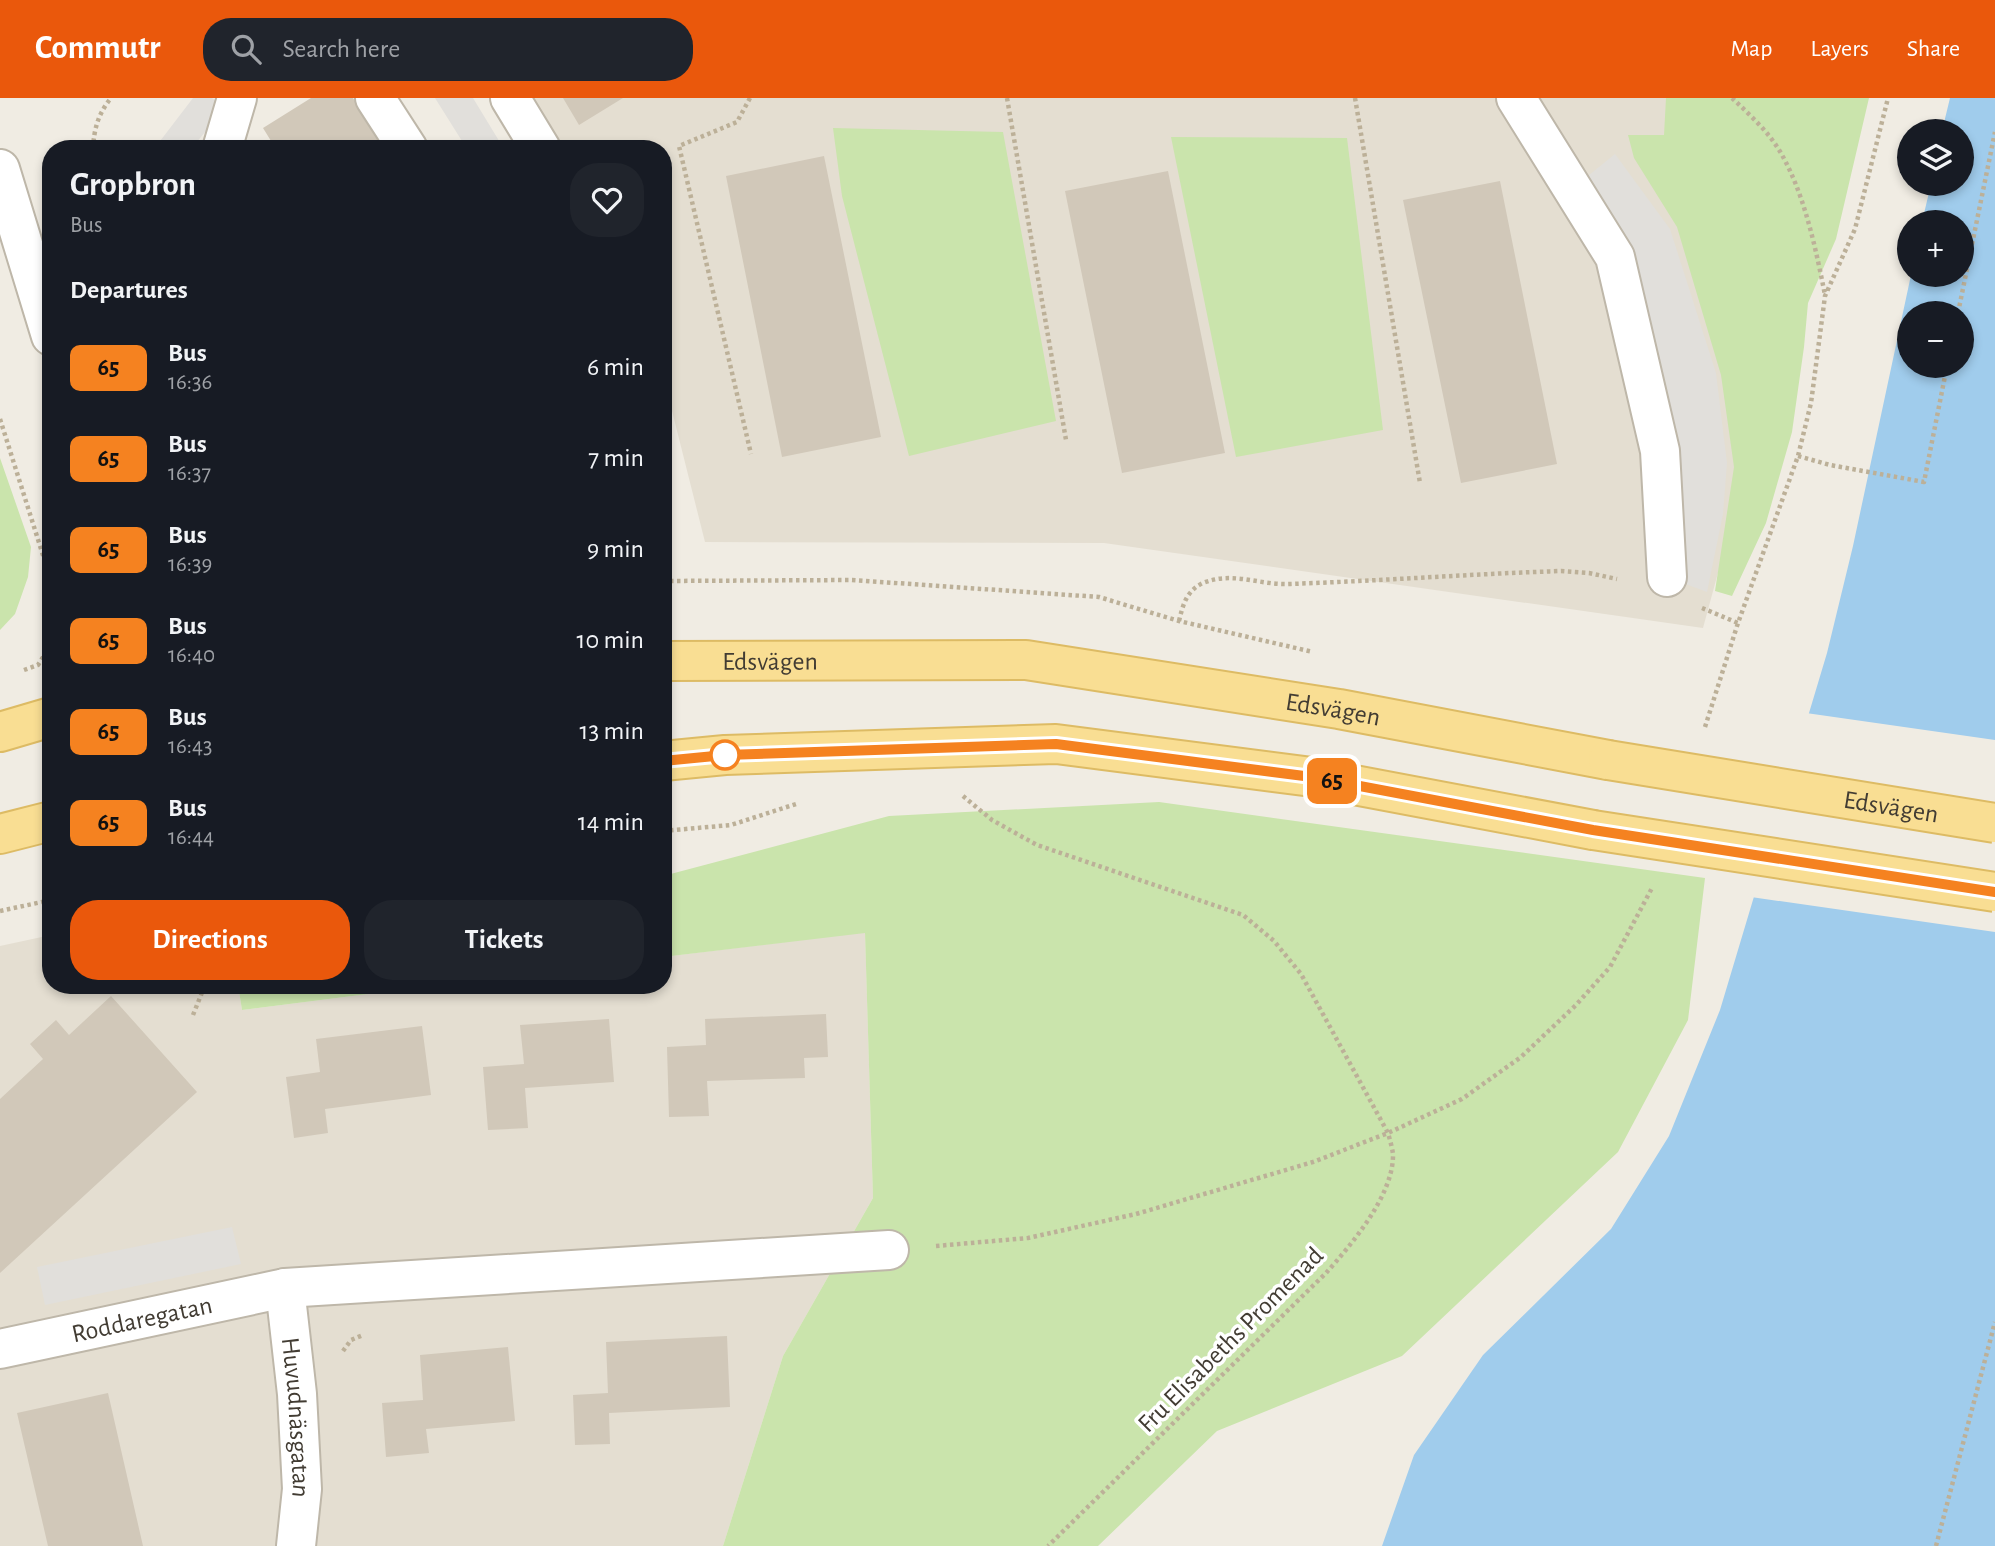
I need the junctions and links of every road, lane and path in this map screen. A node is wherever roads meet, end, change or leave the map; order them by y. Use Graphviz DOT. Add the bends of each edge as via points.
graph roads {
  1 [pos="111,98"];
  2 [pos="237,98"];
  3 [pos="375,98"];
  4 [pos="510,98"];
  5 [pos="750,98"];
  6 [pos="1007,98"];
  7 [pos="1355,98"];
  8 [pos="1516,98"];
  9 [pos="1732,98"];
  10 [pos="1888,98"];
  11 [pos="1995,132"];
  12 [pos="94,140"];
  13 [pos="225,140"];
  14 [pos="402,140"];
  15 [pos="536,140"];
  16 [pos="0,169"];
  17 [pos="1960,301"];
  18 [pos="42,306"];
  19 [pos="1945,378"];
  20 [pos="0,419"];
  21 [pos="1066,440"];
  22 [pos="751,454"];
  23 [pos="1798,456"];
  24 [pos="1420,483"];
  25 [pos="42,552"];
  26 [pos="1667,577"];
  27 [pos="1622,580"];
  28 [pos="1695,605"];
  29 [pos="1179,621"];
  30 [pos="1738,622"];
  31 [pos="42,659"];
  32 [pos="672,661"];
  33 [pos="12,674"];
  34 [pos="42,720"];
  35 [pos="0,732"];
  36 [pos="672,760"];
  37 [pos="954,789"];
  38 [pos="798,804"];
  39 [pos="42,823"];
  40 [pos="1995,823"];
  41 [pos="672,830"];
  42 [pos="0,834"];
  43 [pos="1995,892"];
  44 [pos="42,902"];
  45 [pos="0,911"];
  46 [pos="201,994"];
  47 [pos="193,1015"];
  48 [pos="1388,1132"];
  49 [pos="889,1250"];
  50 [pos="285,1288"];
  51 [pos="1995,1322"];
  52 [pos="370,1331"];
  53 [pos="0,1349"];
  54 [pos="340,1355"];
  55 [pos="296,1546"];
  56 [pos="1048,1546"];
  57 [pos="1936,1546"];
  1 -- 12 [label="path" via="102,110"];
  2 -- 13 [label="street"];
  3 -- 14 [label="street"];
  4 -- 15 [label="street"];
  5 -- 22 [label="path" via="737,122 679,146"];
  6 -- 21 [label="path"];
  7 -- 24 [label="path"];
  8 -- 26 [label="street" via="1615,257 1660,452"];
  9 -- 10 [label="path" via="1764,129 1782,155 1815,240 1825,296 1855,229"];
  11 -- 17 [label="path"];
  16 -- 18 [label="street"];
  19 -- 23 [label="path" via="1924,482"];
  20 -- 25 [label="path"];
  27 -- 29 [label="path" via="1561,571 1284,584 1238,577 1205,582 1191,590"];
  28 -- 30 [label="path"];
  31 -- 33 [label="path" via="38,665"];
  32 -- 40 [label="main road, Edsvägen, bridge" via="1026,660 1339,709 1608,760"];
  34 -- 35 [label="main road"];
  36 -- 43 [label="main road, bridge" via="1056,744 1312,777 1593,830"];
  37 -- 48 [label="path" via="992,820 1037,845 1242,915 1274,941 1301,974"];
  38 -- 41 [label="path" via="731,825"];
  39 -- 42 [label="main road"];
  44 -- 45 [label="path"];
  46 -- 47 [label="path"];
  48 -- 49 [label="path" via="1313,1162 1136,1214 1028,1238"];
  48 -- 56 [label="path, Fru Elisabeths Promenad" via="1393,1156 1388,1179 1358,1237"];
  49 -- 50 [label="street, Roddaregatan"];
  50 -- 53 [label="street, Roddaregatan"];
  50 -- 55 [label="street, Huvudnäsgatan" via="302,1489"];
  51 -- 57 [label="path"];
  52 -- 54 [label="path" via="351,1340"];
}
